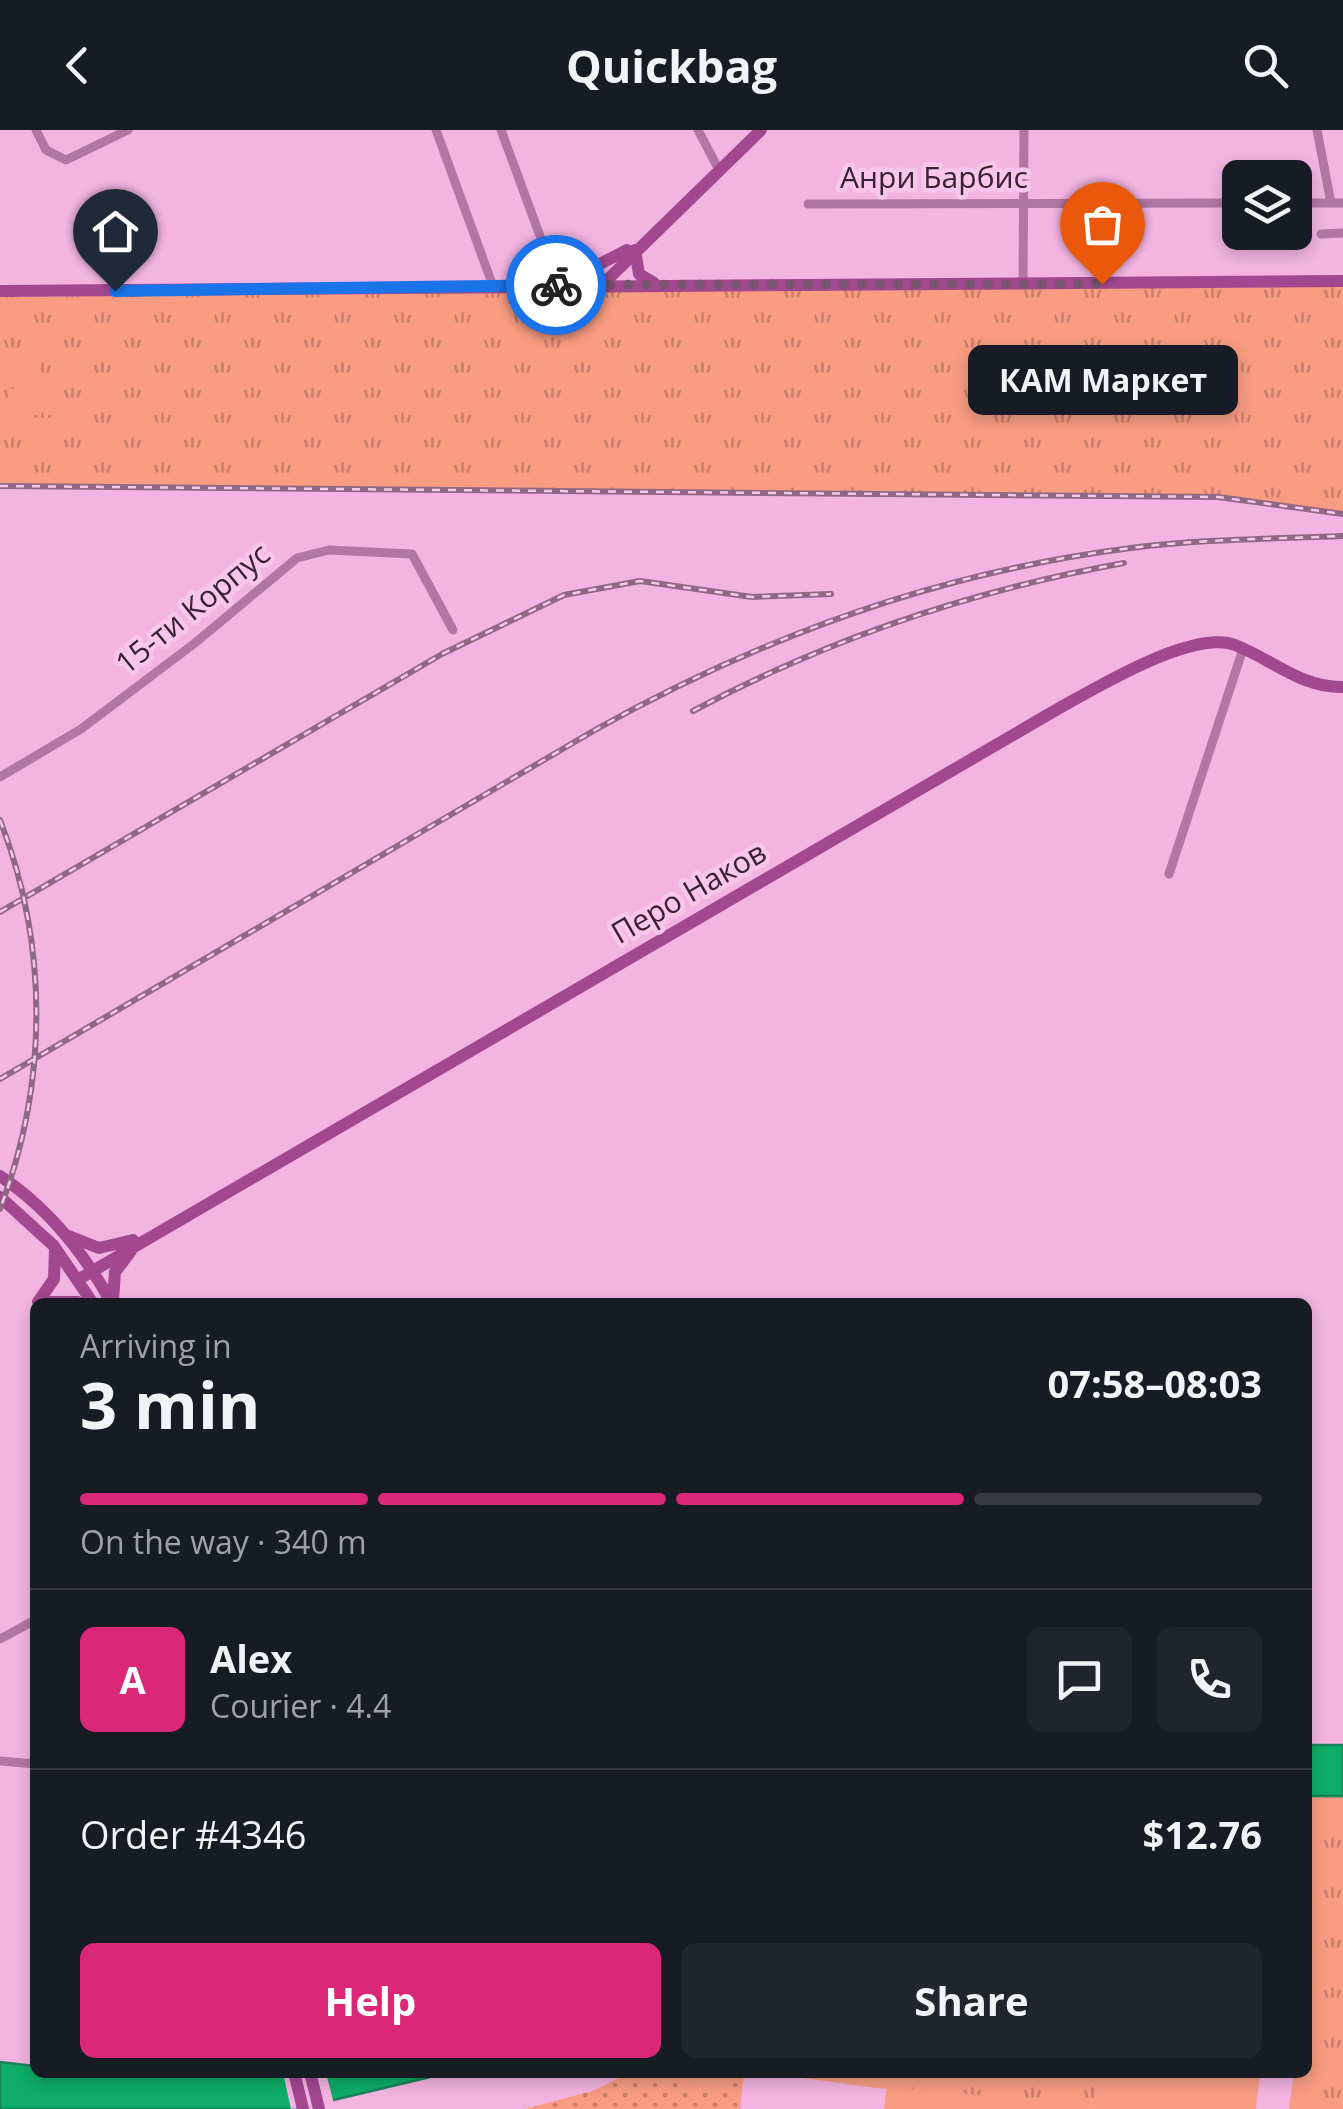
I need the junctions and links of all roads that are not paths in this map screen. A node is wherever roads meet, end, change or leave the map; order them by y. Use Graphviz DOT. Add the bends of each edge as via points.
graph roads {
  1 [pos="36,130"];
  2 [pos="128,130"];
  3 [pos="436,130"];
  4 [pos="501,130"];
  5 [pos="698,130"];
  6 [pos="761,130"];
  7 [pos="1024,130"];
  8 [pos="1316,130"];
  9 [pos="718,170"];
  10 [pos="1024,203"];
  11 [pos="1222,203"];
  12 [pos="1312,203"];
  13 [pos="1343,203"];
  14 [pos="808,204"];
  15 [pos="1331,204"];
  16 [pos="1343,233"];
  17 [pos="1321,234"];
  18 [pos="646,238"];
  19 [pos="635,250"];
  20 [pos="604,266"];
  21 [pos="1343,282"];
  22 [pos="1023,284"];
  23 [pos="558,285"];
  24 [pos="602,285"];
  25 [pos="493,286"];
  26 [pos="661,286"];
  27 [pos="0,291"];
  28 [pos="453,630"];
  29 [pos="1244,649"];
  30 [pos="1343,687"];
  31 [pos="0,777"];
  32 [pos="1169,874"];
  33 [pos="0,1176"];
  34 [pos="0,1197"];
  35 [pos="63,1233"];
  36 [pos="145,1237"];
  37 [pos="54,1246"];
  38 [pos="92,1270"];
  39 [pos="79,1279"];
  40 [pos="41,1298"];
  41 [pos="90,1298"];
  42 [pos="110,1298"];
  43 [pos="113,1298"];
  44 [pos="30,1623"];
  45 [pos="0,1639"];
  46 [pos="0,1761"];
  47 [pos="30,1764"];
  48 [pos="295,2078"];
  49 [pos="311,2078"];
  50 [pos="303,2109"];
  51 [pos="319,2109"];
  1 -- 2 [label="street" via="46,150 66,160"];
  3 -- 25 [label="street"];
  4 -- 23 [label="street"];
  5 -- 9 [label="street"];
  6 -- 9 [label="street"];
  7 -- 10 [label="street"];
  8 -- 15 [label="street"];
  9 -- 18 [label="street"];
  10 -- 11 [label="street, Анри Барбис"];
  10 -- 14 [label="street, Анри Барбис"];
  10 -- 22 [label="street"];
  12 -- 15 [label="street"];
  13 -- 15 [label="street"];
  16 -- 17 [label="street"];
  18 -- 19 [label="street"];
  18 -- 20 [label="street"];
  19 -- 24 [label="street"];
  19 -- 26 [label="street" via="639,274"];
  20 -- 23 [label="street"];
  20 -- 24 [label="street"];
  21 -- 22 [label="street"];
  22 -- 26 [label="street"];
  23 -- 24 [label="street"];
  23 -- 25 [label="street"];
  24 -- 26 [label="street"];
  25 -- 27 [label="street"];
  28 -- 31 [label="street, 15-ти Корпус" via="412,554 311,552 81,729"];
  29 -- 30 [label="street, Перо Наков" via="1294,677"];
  29 -- 32 [label="street"];
  29 -- 36 [label="street, Перо Наков" via="1198,643 1082,696"];
  33 -- 35 [label="street"];
  34 -- 37 [label="street"];
  35 -- 36 [label="street" via="98,1248"];
  35 -- 38 [label="street"];
  36 -- 38 [label="street, Перо Наков"];
  36 -- 43 [label="street" via="117,1267"];
  37 -- 39 [label="street"];
  37 -- 40 [label="street" via="54,1279"];
  38 -- 39 [label="street, Перо Наков"];
  38 -- 42 [label="street"];
  39 -- 41 [label="street"];
  44 -- 45 [label="street"];
  46 -- 47 [label="street"];
  48 -- 50 [label="street"];
  49 -- 51 [label="street"];
}
